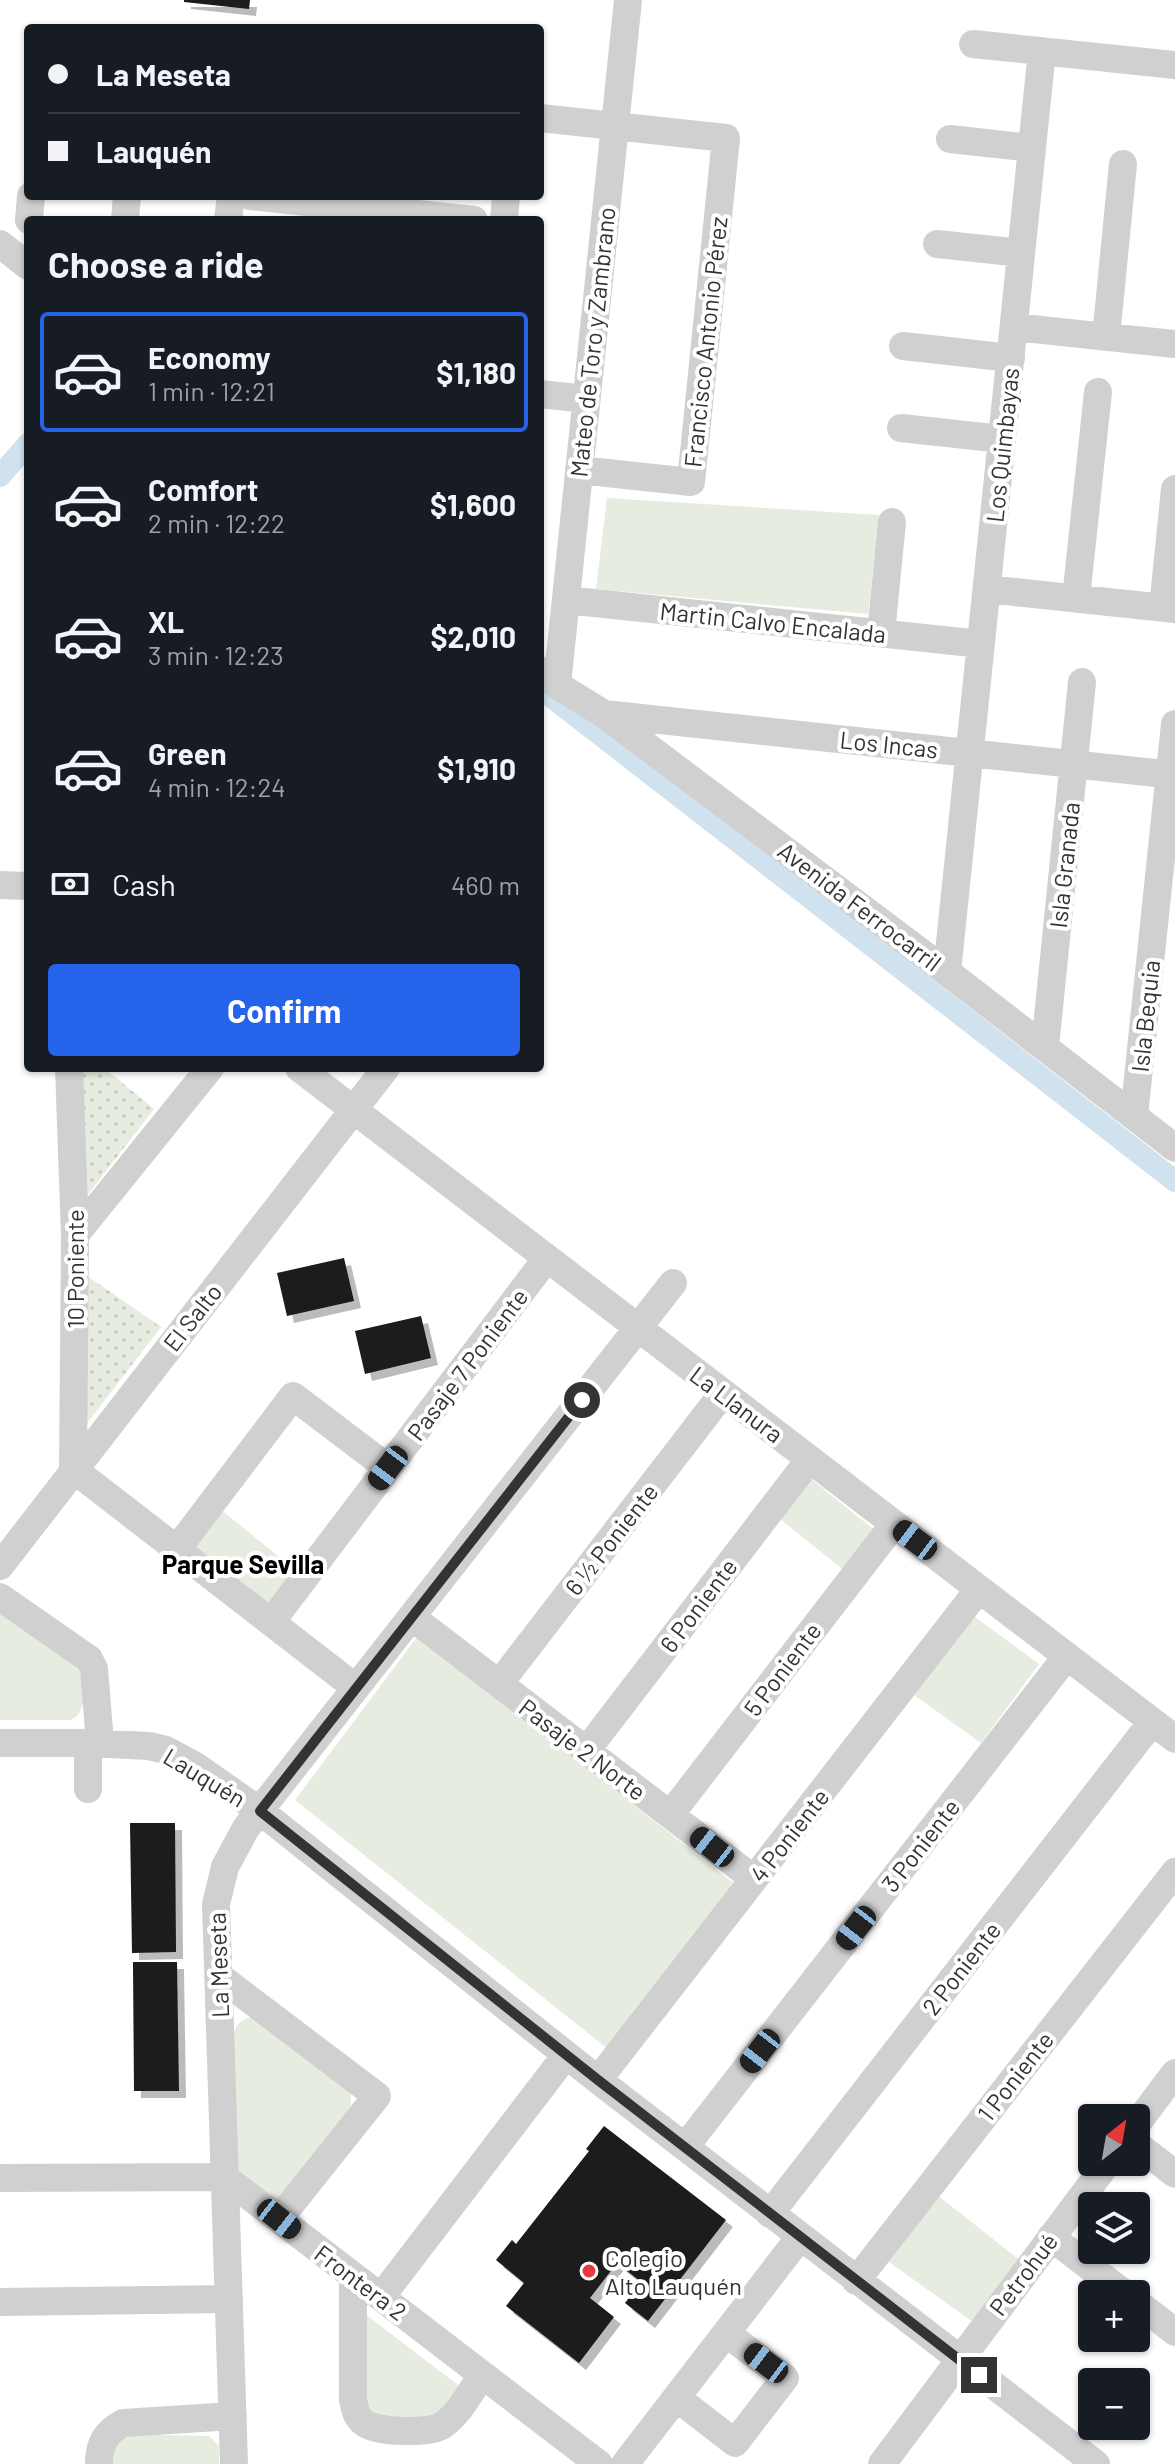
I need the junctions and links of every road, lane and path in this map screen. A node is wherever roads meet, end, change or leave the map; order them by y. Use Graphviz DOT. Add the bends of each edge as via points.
graph roads {
  1 [pos="626,0"];
  2 [pos="973,44"];
  3 [pos="1042,51"];
  4 [pos="1175,65"];
  5 [pos="544,118"];
  6 [pos="614,126"];
  7 [pos="950,139"];
  8 [pos="1032,148"];
  9 [pos="1123,164"];
  10 [pos="287,200"];
  11 [pos="437,216"];
  12 [pos="0,244"];
  13 [pos="937,244"];
  14 [pos="1021,253"];
  15 [pos="24,254"];
  16 [pos="1014,327"];
  17 [pos="1106,337"];
  18 [pos="1175,344"];
  19 [pos="903,346"];
  20 [pos="1011,358"];
  21 [pos="1098,392"];
  22 [pos="544,394"];
  23 [pos="586,399"];
  24 [pos="901,428"];
  25 [pos="1002,439"];
  26 [pos="579,470"];
  27 [pos="1175,489"];
  28 [pos="892,522"];
  29 [pos="987,589"];
  30 [pos="1076,598"];
  31 [pos="566,600"];
  32 [pos="1169,608"];
  33 [pos="881,633"];
  34 [pos="981,644"];
  35 [pos="548,677"];
  36 [pos="1082,682"];
  37 [pos="604,714"];
  38 [pos="1175,724"];
  39 [pos="970,753"];
  40 [pos="1074,764"];
  41 [pos="1172,774"];
  42 [pos="0,885"];
  43 [pos="24,886"];
  44 [pos="947,972"];
  45 [pos="1045,1047"];
  46 [pos="69,1072"];
  47 [pos="207,1072"];
  48 [pos="304,1072"];
  49 [pos="383,1072"];
  50 [pos="354,1110"];
  51 [pos="1159,1133"];
  52 [pos="75,1235"];
  53 [pos="547,1258"];
  54 [pos="673,1283"];
  55 [pos="638,1328"];
  56 [pos="723,1393"];
  57 [pos="810,1459"];
  58 [pos="388,1468"];
  59 [pos="73,1469"];
  60 [pos="894,1524"];
  61 [pos="177,1549"];
  62 [pos="0,1566"];
  63 [pos="979,1589"];
  64 [pos="0,1597"];
  65 [pos="413,1618"];
  66 [pos="271,1622"];
  67 [pos="1067,1656"];
  68 [pos="499,1684"];
  69 [pos="356,1688"];
  70 [pos="1152,1722"];
  71 [pos="1175,1739"];
  72 [pos="0,1743"];
  73 [pos="94,1743"];
  74 [pos="586,1751"];
  75 [pos="88,1789"];
  76 [pos="260,1811"];
  77 [pos="670,1815"];
  78 [pos="1175,1872"];
  79 [pos="754,1879"];
  80 [pos="220,1977"];
  81 [pos="566,2055"];
  82 [pos="1175,2073"];
  83 [pos="598,2080"];
  84 [pos="1150,2106"];
  85 [pos="685,2147"];
  86 [pos="1150,2155"];
  87 [pos="1175,2174"];
  88 [pos="1097,2176"];
  89 [pos="224,2177"];
  90 [pos="0,2178"];
  91 [pos="770,2214"];
  92 [pos="279,2219"];
  93 [pos="800,2237"];
  94 [pos="1051,2237"];
  95 [pos="353,2276"];
  96 [pos="1107,2280"];
  97 [pos="856,2281"];
  98 [pos="381,2297"];
  99 [pos="229,2299"];
  100 [pos="0,2302"];
  101 [pos="1150,2313"];
  102 [pos="1175,2332"];
  103 [pos="726,2333"];
  104 [pos="960,2360"];
  105 [pos="482,2375"];
  106 [pos="677,2398"];
  107 [pos="233,2416"];
  108 [pos="99,2464"];
  109 [pos="234,2464"];
  110 [pos="599,2464"];
  111 [pos="625,2464"];
  112 [pos="883,2464"];
  113 [pos="1096,2464"];
  1 -- 6 [label="street, Mateo de Toro y Zambrano"];
  2 -- 3 [label="street"];
  3 -- 4 [label="street"];
  3 -- 8 [label="street, Los Quimbayas"];
  5 -- 6 [label="street"];
  6 -- 23 [label="street, Mateo de Toro y Zambrano"];
  6 -- 26 [label="street, Francisco Antonio Pérez" via="726,138 691,482"];
  7 -- 8 [label="street"];
  8 -- 14 [label="street, Los Quimbayas"];
  9 -- 17 [label="street"];
  10 -- 11 [label="street"];
  12 -- 15 [label="street"];
  13 -- 14 [label="street"];
  14 -- 16 [label="street, Los Quimbayas"];
  16 -- 17 [label="street"];
  16 -- 20 [label="street, Los Quimbayas"];
  17 -- 18 [label="street"];
  19 -- 20 [label="street"];
  20 -- 25 [label="street, Los Quimbayas"];
  21 -- 30 [label="street"];
  22 -- 23 [label="street"];
  23 -- 26 [label="street, Mateo de Toro y Zambrano"];
  24 -- 25 [label="street"];
  25 -- 29 [label="street, Los Quimbayas"];
  26 -- 31 [label="street, Mateo de Toro y Zambrano"];
  27 -- 32 [label="street"];
  28 -- 33 [label="street"];
  29 -- 30 [label="street"];
  29 -- 34 [label="street, Los Quimbayas"];
  30 -- 32 [label="street"];
  31 -- 33 [label="street, Martin Calvo Encalada"];
  31 -- 35 [label="street, Mateo de Toro y Zambrano"];
  33 -- 34 [label="street, Martin Calvo Encalada"];
  34 -- 39 [label="street, Los Quimbayas"];
  35 -- 37 [label="street, Avenida Ferrocarril"];
  36 -- 40 [label="street, Isla Granada"];
  37 -- 39 [label="street, Los Incas"];
  37 -- 44 [label="street, Avenida Ferrocarril"];
  38 -- 41 [label="street, Isla Bequia"];
  39 -- 40 [label="street, Los Incas"];
  39 -- 44 [label="street, Los Quimbayas"];
  40 -- 41 [label="street, Los Incas"];
  40 -- 45 [label="street, Isla Granada"];
  41 -- 51 [label="street, Isla Bequia"];
  42 -- 43 [label="street"];
  44 -- 45 [label="street, Avenida Ferrocarril"];
  45 -- 51 [label="street, Avenida Ferrocarril"];
  46 -- 52 [label="street, 10 Poniente"];
  47 -- 52 [label="street"];
  48 -- 50 [label="street, La Llanura"];
  49 -- 50 [label="street, El Salto"];
  50 -- 53 [label="street, La Llanura"];
  50 -- 59 [label="street, El Salto"];
  52 -- 59 [label="street, 10 Poniente"];
  53 -- 55 [label="street, La Llanura"];
  53 -- 58 [label="street, Pasaje 7 Poniente"];
  54 -- 55 [label="street, La Meseta"];
  55 -- 56 [label="street, La Llanura"];
  55 -- 65 [label="street, La Meseta"];
  56 -- 57 [label="street, La Llanura"];
  56 -- 68 [label="street, 6 ½ Poniente"];
  57 -- 60 [label="street, La Llanura"];
  57 -- 74 [label="street, 6 Poniente"];
  58 -- 61 [label="street" via="293,1396"];
  58 -- 66 [label="street, Pasaje 7 Poniente"];
  59 -- 61 [label="street"];
  59 -- 62 [label="street, El Salto"];
  60 -- 63 [label="street, La Llanura"];
  60 -- 77 [label="street, 5 Poniente"];
  61 -- 66 [label="street"];
  63 -- 67 [label="street, La Llanura"];
  63 -- 79 [label="street, 4 Poniente"];
  64 -- 73 [label="street" via="93,1665"];
  65 -- 68 [label="street, Pasaje 2 Norte"];
  65 -- 69 [label="street, La Meseta"];
  66 -- 69 [label="street"];
  67 -- 70 [label="street, La Llanura"];
  67 -- 85 [label="street, 3 Poniente"];
  68 -- 74 [label="street, Pasaje 2 Norte"];
  69 -- 76 [label="street, La Meseta"];
  70 -- 71 [label="street, La Llanura"];
  70 -- 91 [label="street, 2 Poniente"];
  72 -- 73 [label="street, Lauquén"];
  73 -- 75 [label="street"];
  73 -- 76 [label="street, Lauquén" via="166,1750"];
  74 -- 77 [label="street, Pasaje 2 Norte"];
  76 -- 80 [label="street, La Meseta" via="234,1847 219,1885"];
  76 -- 81 [label="street, Lauquén"];
  77 -- 79 [label="street, Pasaje 2 Norte"];
  78 -- 97 [label="street, 1 Poniente"];
  79 -- 83 [label="street, 4 Poniente"];
  80 -- 89 [label="street, La Meseta"];
  80 -- 92 [label="street" via="377,2096"];
  81 -- 83 [label="street, Lauquén"];
  81 -- 98 [label="street"];
  82 -- 84 [label="street"];
  83 -- 85 [label="street, Lauquén"];
  85 -- 91 [label="street, Lauquén"];
  86 -- 87 [label="street"];
  88 -- 94 [label="street, Petrohué"];
  89 -- 90 [label="street"];
  89 -- 92 [label="street, Frontera 2"];
  89 -- 99 [label="street, La Meseta"];
  91 -- 93 [label="street, Lauquén"];
  92 -- 95 [label="street, Frontera 2"];
  93 -- 97 [label="street, Lauquén"];
  93 -- 103 [label="street"];
  94 -- 96 [label="street"];
  94 -- 104 [label="street, Petrohué"];
  95 -- 98 [label="street, Frontera 2"];
  95 -- 105 [label="street" via="353,2400 362,2421 382,2430 435,2430 451,2419"];
  97 -- 104 [label="street, Lauquén"];
  98 -- 105 [label="street, Frontera 2"];
  99 -- 100 [label="street"];
  99 -- 107 [label="street, La Meseta"];
  101 -- 102 [label="street"];
  103 -- 106 [label="street"];
  103 -- 106 [label="street" via="785,2378 735,2443"];
  104 -- 112 [label="street, Petrohué"];
  104 -- 113 [label="street, Lauquén"];
  105 -- 110 [label="street, Frontera 2"];
  106 -- 111 [label="street"];
  107 -- 108 [label="street" via="123,2423 110,2430"];
  107 -- 109 [label="street, La Meseta"];
}
